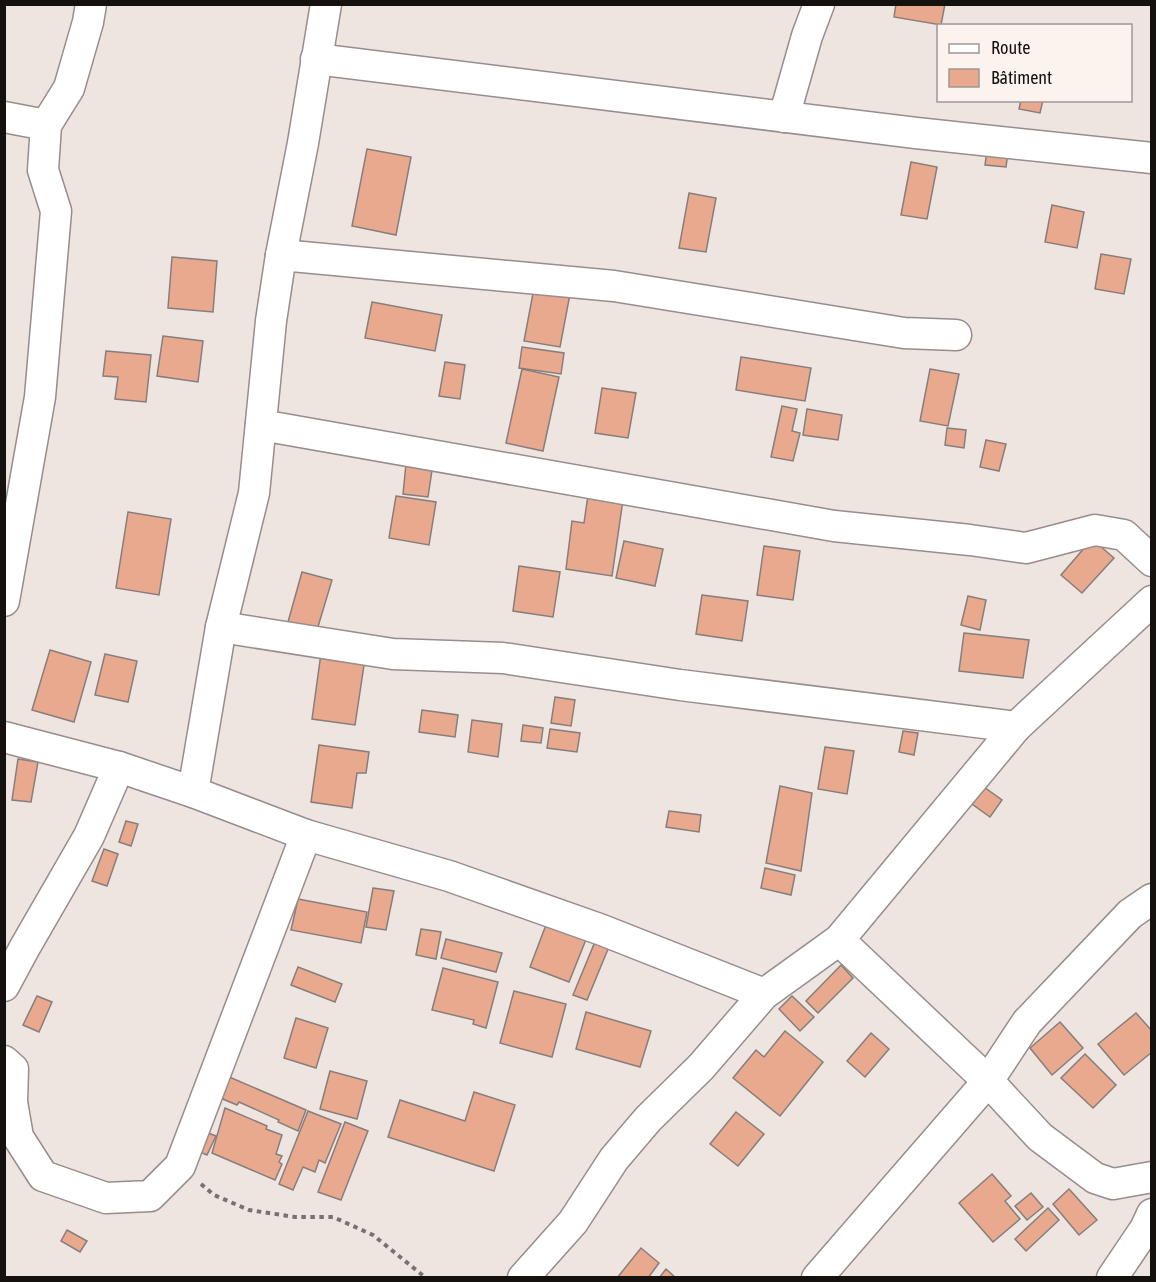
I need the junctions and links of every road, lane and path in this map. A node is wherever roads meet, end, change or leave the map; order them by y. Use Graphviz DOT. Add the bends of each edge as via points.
graph roads {
  1 [pos="91,4"];
  2 [pos="326,4"];
  3 [pos="819,4"];
  4 [pos="316,59"];
  5 [pos="4,117"];
  6 [pos="784,117"];
  7 [pos="46,125"];
  8 [pos="1152,158"];
  9 [pos="281,255"];
  10 [pos="956,335"];
  11 [pos="261,425"];
  12 [pos="1152,561"];
  13 [pos="4,601"];
  14 [pos="1152,601"];
  15 [pos="221,627"];
  16 [pos="1017,727"];
  17 [pos="4,737"];
  18 [pos="202,740"];
  19 [pos="119,767"];
  20 [pos="156,779"];
  21 [pos="193,792"];
  22 [pos="306,835"];
  23 [pos="1152,899"];
  24 [pos="839,940"];
  25 [pos="4,986"];
  26 [pos="764,994"];
  27 [pos="4,1061"];
  28 [pos="988,1081"];
  29 [pos="180,1166"];
  30 [pos="1152,1177"];
  31 [pos="1152,1214"];
  32 [pos="426,1278"];
  33 [pos="524,1278"];
  34 [pos="818,1278"];
  35 [pos="1112,1278"];
  1 -- 7 [label="street" via="69,88"];
  2 -- 4 [label="street"];
  3 -- 6 [label="street"];
  4 -- 6 [label="street"];
  4 -- 9 [label="street"];
  5 -- 7 [label="street"];
  6 -- 8 [label="street"];
  7 -- 13 [label="street" via="43,170 56,211 41,386"];
  9 -- 10 [label="street" via="614,286 904,333"];
  9 -- 11 [label="street"];
  11 -- 12 [label="street" via="844,528 1026,548 1095,530 1124,535"];
  11 -- 15 [label="street" via="254,493"];
  14 -- 16 [label="street"];
  15 -- 16 [label="street" via="393,654 503,658 680,685"];
  15 -- 18 [label="street"];
  16 -- 24 [label="street"];
  17 -- 19 [label="street"];
  18 -- 20 [label="street"];
  18 -- 21 [label="street"];
  19 -- 20 [label="street"];
  19 -- 25 [label="street" via="89,836"];
  20 -- 21 [label="street"];
  21 -- 22 [label="street"];
  22 -- 26 [label="street" via="449,876 602,930"];
  22 -- 29 [label="street"];
  23 -- 28 [label="street" via="1130,914 1027,1022"];
  24 -- 26 [label="street"];
  24 -- 28 [label="street"];
  26 -- 33 [label="street" via="614,1159 573,1222"];
  27 -- 29 [label="street" via="13,1069 12,1102 18,1137 43,1176 106,1198 150,1196"];
  28 -- 30 [label="street" via="1040,1137 1095,1178 1113,1184"];
  28 -- 34 [label="street"];
  29 -- 32 [label="path" via="214,1195 249,1210 295,1217 333,1217 373,1235"];
  31 -- 35 [label="street"];
}
